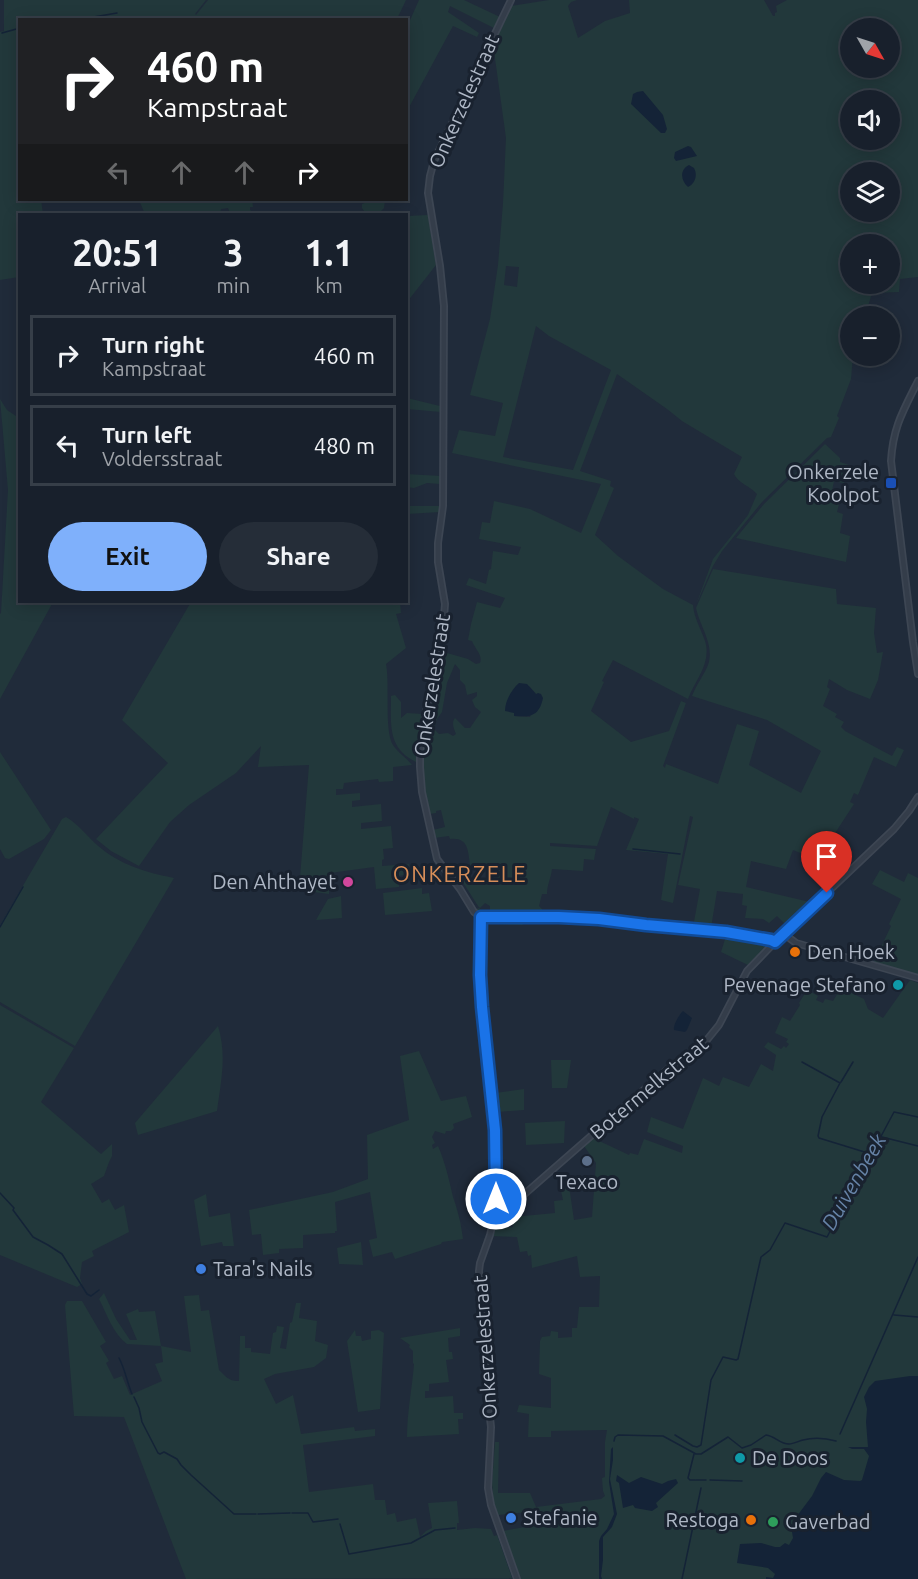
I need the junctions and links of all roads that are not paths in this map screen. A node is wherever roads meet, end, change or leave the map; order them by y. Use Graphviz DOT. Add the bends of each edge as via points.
graph roads {
  1 [pos="510,0"];
  2 [pos="918,381"];
  3 [pos="918,674"];
  4 [pos="918,796"];
  5 [pos="481,917"];
  6 [pos="784,934"];
  7 [pos="775,942"];
  8 [pos="918,978"];
  9 [pos="496,1208"];
  10 [pos="517,1579"];
  1 -- 5 [label="street, Onkerzelestraat" via="434,160 428,192 444,306 443,506 438,562 445,604 420,767 436,859"];
  2 -- 3 [label="street" via="897,425 891,461"];
  4 -- 6 [label="street, Botermelkstraat" via="894,829"];
  5 -- 7 [label="street" via="592,918 726,932"];
  5 -- 9 [label="street, Onkerzelestraat" via="480,975 495,1130"];
  6 -- 7 [label="street, Botermelkstraat"];
  6 -- 8 [label="street" via="796,943"];
  7 -- 9 [label="street, Botermelkstraat" via="747,971 719,1025 706,1041 670,1067 520,1198"];
  9 -- 10 [label="street, Onkerzelestraat" via="479,1271 491,1427 488,1488"];
}
